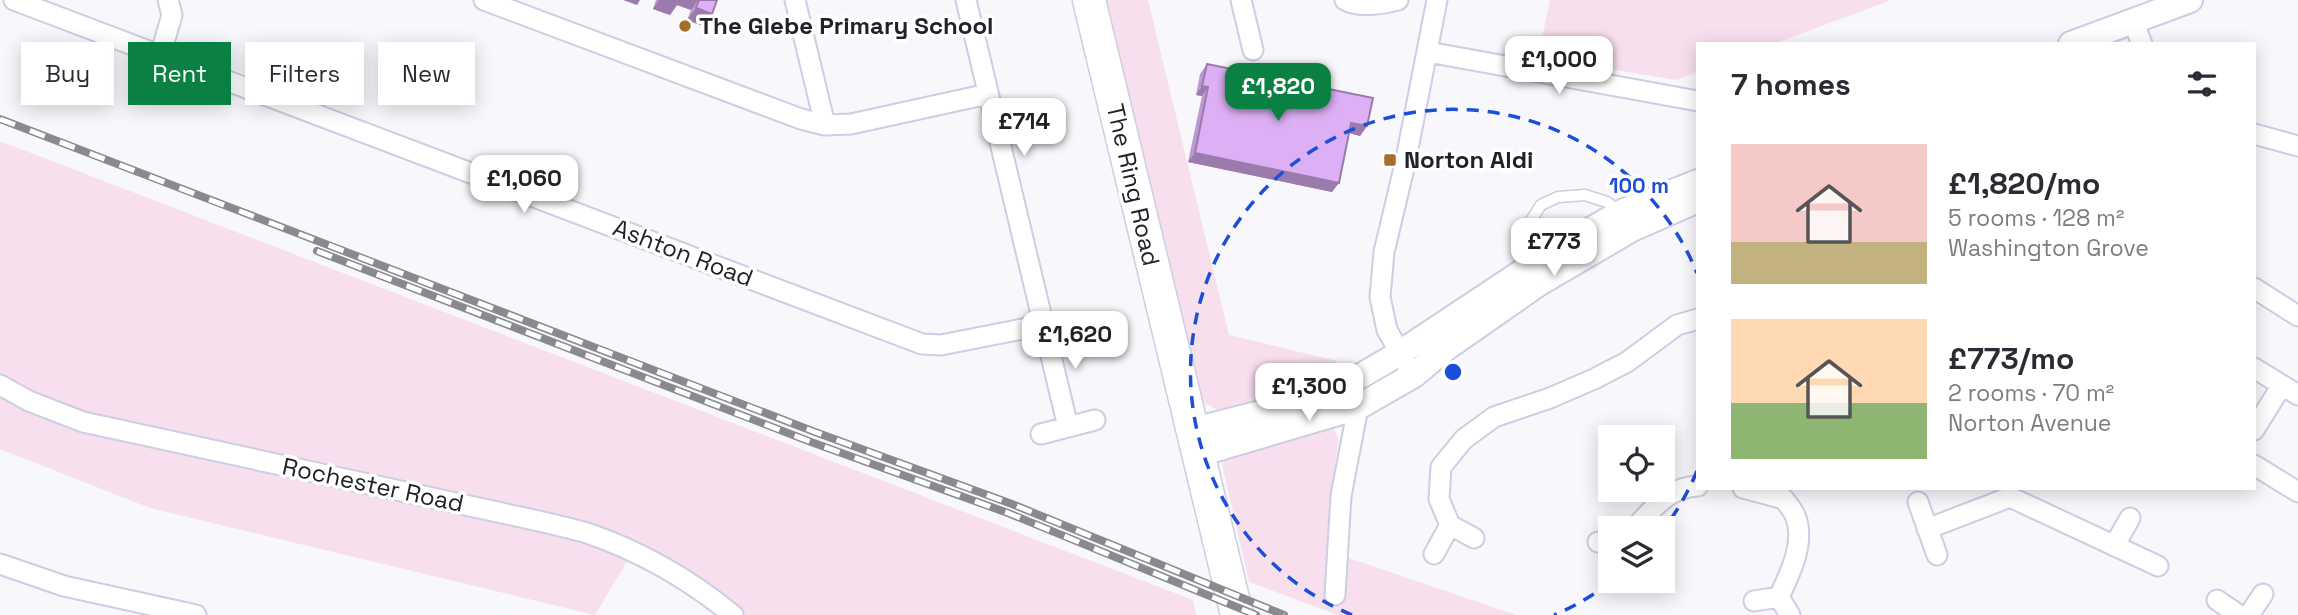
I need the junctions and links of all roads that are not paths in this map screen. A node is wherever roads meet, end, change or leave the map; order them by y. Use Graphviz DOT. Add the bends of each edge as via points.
graph roads {
  1 [pos="14,0"];
  2 [pos="168,0"];
  3 [pos="484,0"];
  4 [pos="795,0"];
  5 [pos="966,0"];
  6 [pos="1089,0"];
  7 [pos="1241,0"];
  8 [pos="1345,0"];
  9 [pos="1398,0"];
  10 [pos="1437,0"];
  11 [pos="2190,0"];
  12 [pos="2138,32"];
  13 [pos="164,42"];
  14 [pos="2082,42"];
  15 [pos="128,44"];
  16 [pos="1253,50"];
  17 [pos="1427,52"];
  18 [pos="231,83"];
  19 [pos="989,94"];
  20 [pos="1696,101"];
  21 [pos="825,125"];
  22 [pos="2256,135"];
  23 [pos="2298,146"];
  24 [pos="1696,183"];
  25 [pos="1696,201"];
  26 [pos="1627,220"];
  27 [pos="1533,276"];
  28 [pos="2256,289"];
  29 [pos="2298,316"];
  30 [pos="1696,320"];
  31 [pos="1044,325"];
  32 [pos="1399,353"];
  33 [pos="2256,369"];
  34 [pos="1414,375"];
  35 [pos="0,385"];
  36 [pos="1340,388"];
  37 [pos="2290,390"];
  38 [pos="1357,407"];
  39 [pos="1095,420"];
  40 [pos="1068,427"];
  41 [pos="2256,428"];
  42 [pos="1041,434"];
  43 [pos="1196,442"];
  44 [pos="2256,466"];
  45 [pos="1696,486"];
  46 [pos="1758,490"];
  47 [pos="2298,492"];
  48 [pos="2008,493"];
  49 [pos="1789,494"];
  50 [pos="1918,502"];
  51 [pos="1645,516"];
  52 [pos="2130,518"];
  53 [pos="1450,526"];
  54 [pos="1927,529"];
  55 [pos="1474,538"];
  56 [pos="2114,546"];
  57 [pos="1434,554"];
  58 [pos="1937,555"];
  59 [pos="0,564"];
  60 [pos="2158,566"];
  61 [pos="2263,594"];
  62 [pos="1335,596"];
  63 [pos="1779,597"];
  64 [pos="2217,600"];
  65 [pos="1754,601"];
  66 [pos="196,615"];
  67 [pos="733,615"];
  68 [pos="1237,615"];
  69 [pos="1790,615"];
  70 [pos="2239,615"];
  71 [pos="2249,615"];
  1 -- 15 [label="street, Ashton Road"];
  2 -- 13 [label="street" via="172,15"];
  3 -- 21 [label="street"];
  4 -- 21 [label="street"];
  5 -- 19 [label="street"];
  6 -- 43 [label="main road, The Ring Road"];
  7 -- 16 [label="street"];
  8 -- 9 [label="street" via="1350,4"];
  10 -- 17 [label="street"];
  11 -- 12 [label="street"];
  12 -- 14 [label="street"];
  17 -- 20 [label="street"];
  17 -- 32 [label="street" via="1384,252 1380,297 1387,330"];
  18 -- 31 [label="street, Ashton Road" via="922,344 940,345"];
  19 -- 21 [label="street" via="851,124"];
  19 -- 31 [label="street"];
  22 -- 23 [label="street"];
  24 -- 26 [label="street"];
  25 -- 26 [label="street"];
  26 -- 27 [label="street"];
  26 -- 27 [label="lane" via="1607,202 1586,195 1558,197 1541,205 1526,228 1523,257"];
  27 -- 32 [label="street"];
  27 -- 34 [label="street"];
  28 -- 29 [label="street"];
  30 -- 53 [label="street" via="1677,325 1627,362 1550,398 1494,417 1464,439 1441,467 1439,499"];
  31 -- 40 [label="street"];
  32 -- 34 [label="street"];
  32 -- 36 [label="street"];
  33 -- 37 [label="street"];
  34 -- 38 [label="street"];
  35 -- 67 [label="street, Rochester Road" via="83,422 587,534 670,571"];
  36 -- 38 [label="street"];
  36 -- 43 [label="street"];
  37 -- 41 [label="street"];
  38 -- 43 [label="street" via="1281,431"];
  38 -- 62 [label="street" via="1341,496"];
  39 -- 40 [label="street"];
  40 -- 42 [label="street"];
  43 -- 68 [label="main road, The Ring Road"];
  44 -- 47 [label="street"];
  45 -- 51 [label="street" via="1662,498"];
  46 -- 49 [label="street"];
  48 -- 54 [label="street"];
  48 -- 56 [label="street"];
  49 -- 63 [label="street" via="1799,538"];
  50 -- 54 [label="street"];
  52 -- 56 [label="street"];
  53 -- 55 [label="street"];
  53 -- 57 [label="street"];
  54 -- 58 [label="street"];
  56 -- 60 [label="street"];
  59 -- 66 [label="street" via="64,586"];
  61 -- 71 [label="street"];
  63 -- 65 [label="street"];
  63 -- 69 [label="street"];
  64 -- 70 [label="street"];
}
